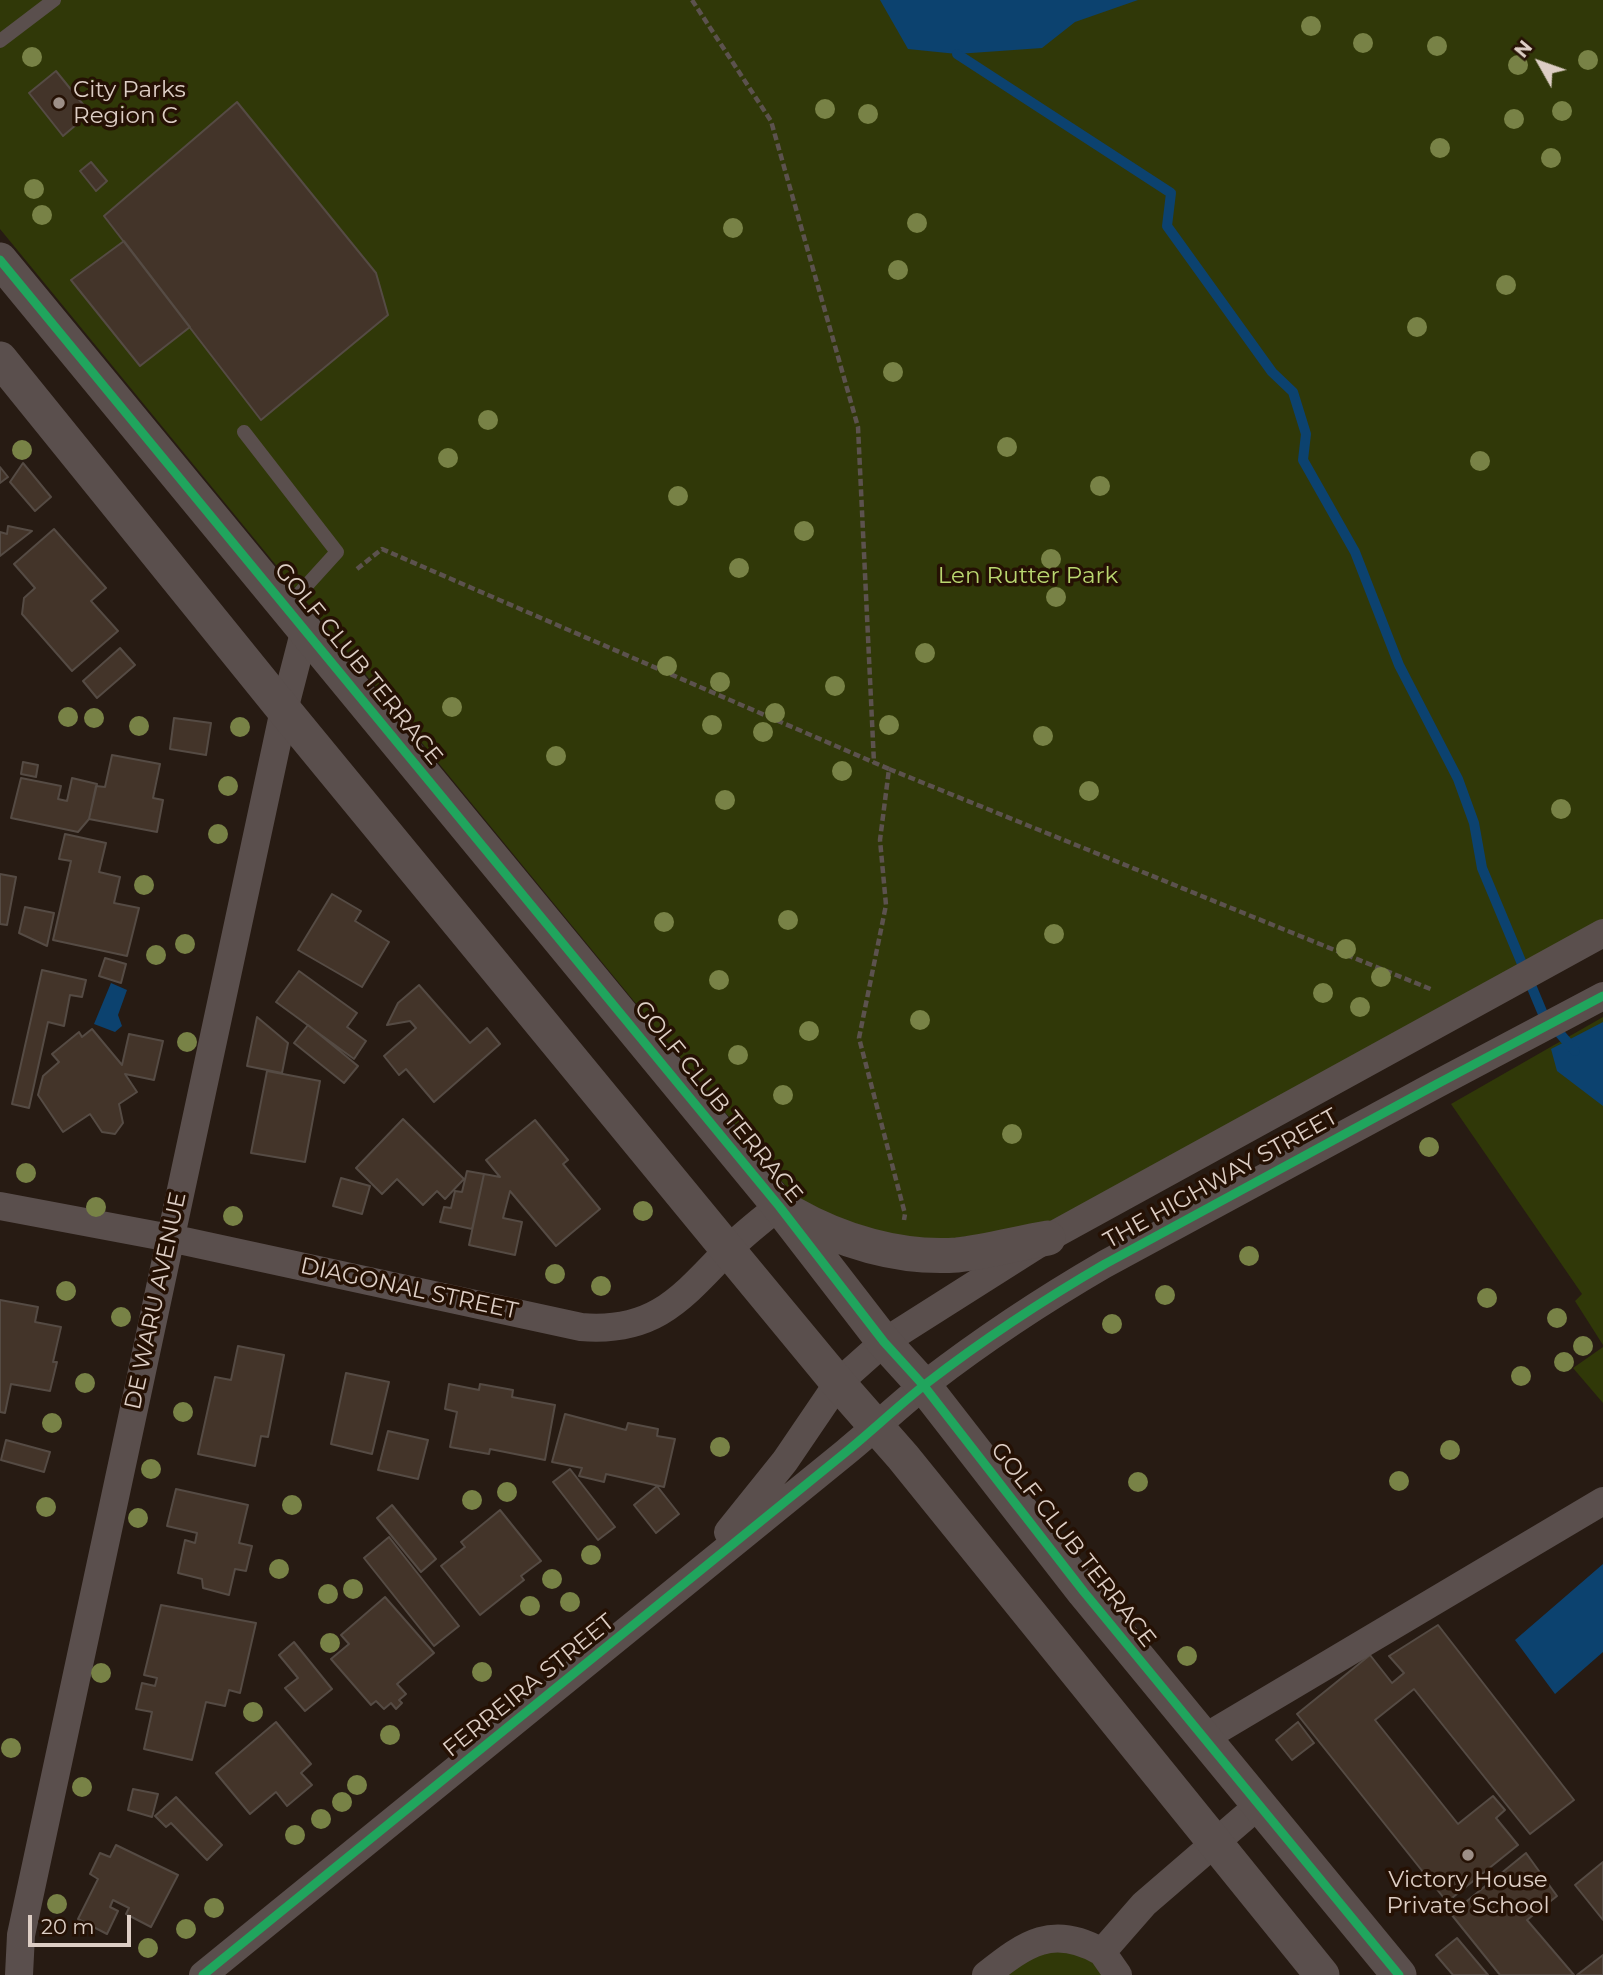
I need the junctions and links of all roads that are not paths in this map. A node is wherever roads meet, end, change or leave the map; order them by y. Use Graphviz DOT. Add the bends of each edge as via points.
graph roads {
  1 [pos="54,0"];
  2 [pos="0,41"];
  3 [pos="0,260"];
  4 [pos="0,359"];
  5 [pos="244,432"];
  6 [pos="296,618"];
  7 [pos="284,710"];
  8 [pos="1603,933"];
  9 [pos="1600,998"];
  10 [pos="0,1206"];
  11 [pos="779,1206"];
  12 [pos="170,1238"];
  13 [pos="1048,1238"];
  14 [pos="728,1250"];
  15 [pos="884,1342"];
  16 [pos="838,1383"];
  17 [pos="924,1386"];
  18 [pos="877,1426"];
  19 [pos="1603,1501"];
  20 [pos="666,1599"];
  21 [pos="1205,1738"];
  22 [pos="1260,1804"];
  23 [pos="1215,1842"];
  24 [pos="1102,1952"];
  25 [pos="19,1975"];
  26 [pos="203,1975"];
  27 [pos="986,1975"];
  28 [pos="1118,1975"];
  29 [pos="1322,1975"];
  30 [pos="1399,1975"];
  1 -- 2 [label="lane"];
  3 -- 6 [label="street, GOLF CLUB TERRACE"];
  4 -- 7 [label="street"];
  5 -- 6 [label="lane" via="337,552"];
  6 -- 7 [label="street, DE WARU AVENUE"];
  6 -- 11 [label="street, GOLF CLUB TERRACE"];
  7 -- 12 [label="street, DE WARU AVENUE"];
  7 -- 14 [label="street"];
  8 -- 13 [label="street, THE HIGHWAY STREET"];
  9 -- 17 [label="street, THE HIGHWAY STREET" via="1064,1288"];
  10 -- 12 [label="street, DIAGONAL STREET"];
  11 -- 13 [label="street" via="836,1236 899,1252 957,1255"];
  11 -- 14 [label="street, DIAGONAL STREET"];
  11 -- 15 [label="street, GOLF CLUB TERRACE"];
  12 -- 14 [label="street, DIAGONAL STREET" via="602,1329 658,1315"];
  12 -- 25 [label="street, DE WARU AVENUE" via="21,1935"];
  13 -- 15 [label="street, THE HIGHWAY STREET"];
  14 -- 16 [label="street"];
  15 -- 16 [label="street, THE HIGHWAY STREET"];
  15 -- 17 [label="street, GOLF CLUB TERRACE"];
  16 -- 18 [label="street"];
  16 -- 20 [label="street, FERREIRA STREET" via="743,1516"];
  17 -- 18 [label="street, THE HIGHWAY STREET"];
  17 -- 21 [label="street, GOLF CLUB TERRACE"];
  18 -- 20 [label="street, FERREIRA STREET"];
  18 -- 23 [label="street"];
  19 -- 21 [label="street"];
  20 -- 26 [label="street, FERREIRA STREET"];
  21 -- 22 [label="street, GOLF CLUB TERRACE"];
  22 -- 23 [label="street"];
  22 -- 30 [label="street, GOLF CLUB TERRACE"];
  23 -- 24 [label="street" via="1144,1904"];
  23 -- 29 [label="street"];
  24 -- 27 [label="street" via="1073,1941 1037,1940"];
  24 -- 28 [label="street"];
}
